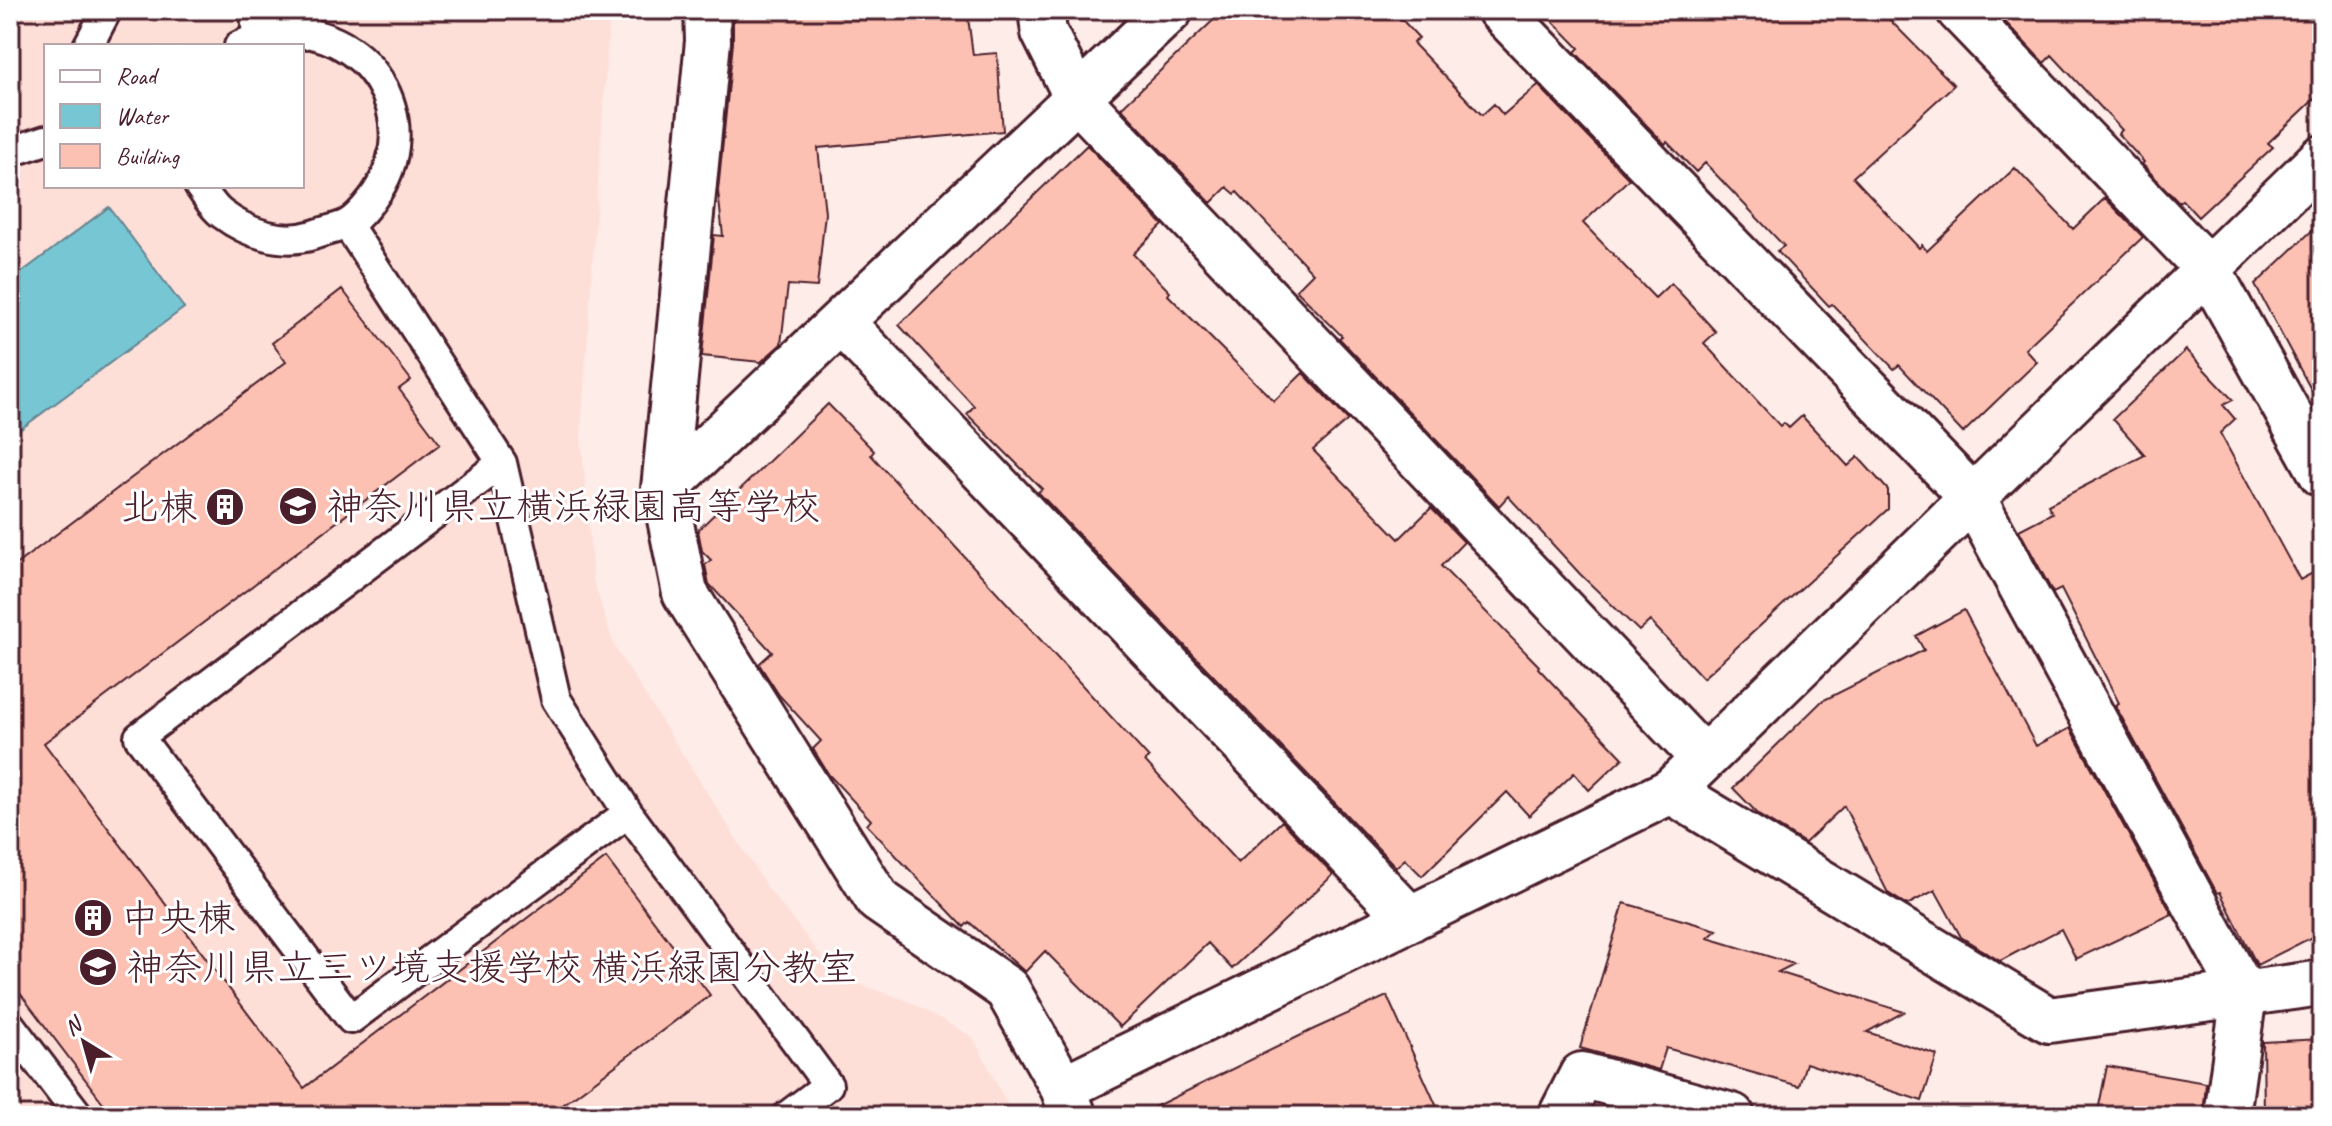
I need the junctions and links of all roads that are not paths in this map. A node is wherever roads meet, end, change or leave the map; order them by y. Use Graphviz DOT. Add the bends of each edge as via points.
graph roads {
  1 [pos="107,10"];
  2 [pos="255,10"];
  3 [pos="707,10"];
  4 [pos="1041,10"];
  5 [pos="1170,10"];
  6 [pos="1500,10"];
  7 [pos="1959,10"];
  8 [pos="304,22"];
  9 [pos="248,42"];
  10 [pos="89,44"];
  11 [pos="1077,98"];
  12 [pos="44,139"];
  13 [pos="10,152"];
  14 [pos="2322,158"];
  15 [pos="200,188"];
  16 [pos="347,224"];
  17 [pos="2208,269"];
  18 [pos="841,322"];
  19 [pos="502,463"];
  20 [pos="2322,474"];
  21 [pos="664,489"];
  22 [pos="1973,498"];
  23 [pos="1704,759"];
  24 [pos="1671,791"];
  25 [pos="628,813"];
  26 [pos="1410,919"];
  27 [pos="2322,983"];
  28 [pos="2244,994"];
  29 [pos="10,1025"];
  30 [pos="1069,1102"];
  31 [pos="79,1116"];
  32 [pos="787,1116"];
  33 [pos="1561,1116"];
  34 [pos="1732,1116"];
  35 [pos="2227,1116"];
  1 -- 10 [label="lane"];
  2 -- 9 [label="lane"];
  3 -- 21 [label="street"];
  4 -- 11 [label="street" via="1044,32"];
  5 -- 11 [label="street"];
  6 -- 22 [label="street"];
  7 -- 17 [label="street"];
  8 -- 9 [label="lane"];
  8 -- 16 [label="lane" via="351,49 379,78 393,110 396,135 385,181"];
  11 -- 18 [label="street"];
  11 -- 23 [label="street"];
  12 -- 13 [label="lane"];
  14 -- 17 [label="street"];
  15 -- 16 [label="lane" via="219,213 257,235 299,240"];
  16 -- 19 [label="lane"];
  17 -- 20 [label="street"];
  17 -- 22 [label="street"];
  18 -- 21 [label="street"];
  18 -- 26 [label="street"];
  19 -- 25 [label="lane" via="556,699"];
  19 -- 25 [label="lane" via="139,737 351,1019"];
  21 -- 30 [label="street" via="685,593 878,900 1007,989"];
  22 -- 23 [label="street"];
  22 -- 28 [label="street"];
  23 -- 24 [label="street"];
  24 -- 26 [label="street"];
  24 -- 28 [label="street" via="2049,1020"];
  25 -- 32 [label="lane" via="828,1085"];
  26 -- 30 [label="street"];
  27 -- 28 [label="street"];
  28 -- 35 [label="street"];
  29 -- 31 [label="lane"];
  33 -- 34 [label="street" via="1582,1075"];
}
